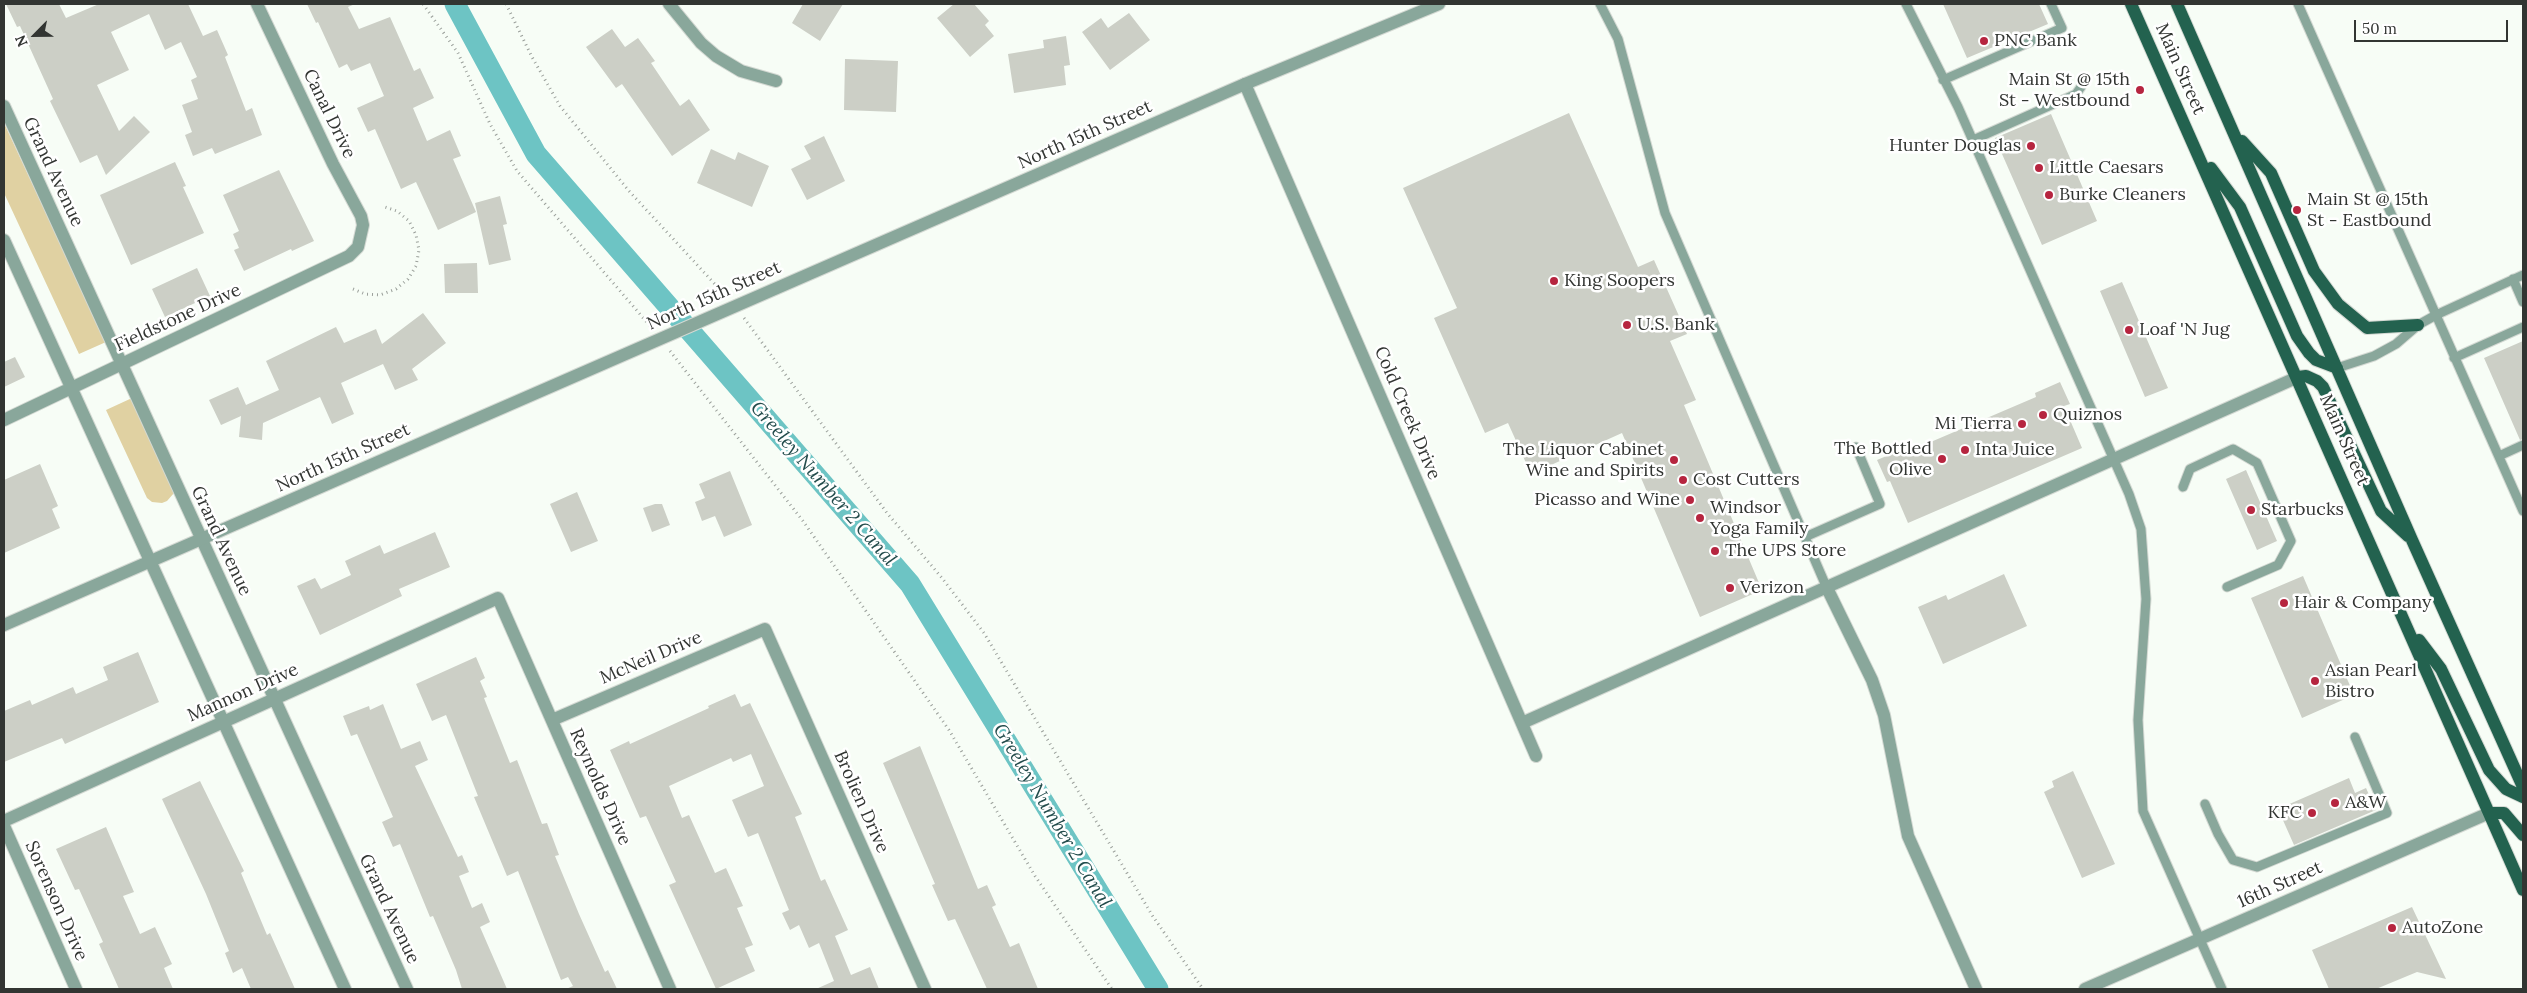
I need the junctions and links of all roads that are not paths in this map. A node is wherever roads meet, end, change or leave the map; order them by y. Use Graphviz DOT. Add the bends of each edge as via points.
graph roads {
  1 [pos="257,4"];
  2 [pos="669,4"];
  3 [pos="1439,4"];
  4 [pos="1600,4"];
  5 [pos="1906,4"];
  6 [pos="2051,4"];
  7 [pos="2132,4"];
  8 [pos="2177,4"];
  9 [pos="2298,4"];
  10 [pos="2083,77"];
  11 [pos="1943,80"];
  12 [pos="776,81"];
  13 [pos="1245,84"];
  14 [pos="4,106"];
  15 [pos="2234,132"];
  16 [pos="1973,140"];
  17 [pos="2198,150"];
  18 [pos="4,240"];
  19 [pos="361,241"];
  20 [pos="2523,275"];
  21 [pos="2513,279"];
  22 [pos="2523,302"];
  23 [pos="2436,315"];
  24 [pos="2418,325"];
  25 [pos="2523,327"];
  26 [pos="2454,358"];
  27 [pos="121,364"];
  28 [pos="2337,368"];
  29 [pos="2298,377"];
  30 [pos="71,388"];
  31 [pos="4,420"];
  32 [pos="2523,445"];
  33 [pos="1856,447"];
  34 [pos="2499,456"];
  35 [pos="2114,459"];
  36 [pos="2183,487"];
  37 [pos="2520,493"];
  38 [pos="2523,511"];
  39 [pos="1805,537"];
  40 [pos="201,539"];
  41 [pos="2412,540"];
  42 [pos="150,561"];
  43 [pos="1826,586"];
  44 [pos="2227,587"];
  45 [pos="498,598"];
  46 [pos="2406,624"];
  47 [pos="4,625"];
  48 [pos="765,628"];
  49 [pos="274,698"];
  50 [pos="223,720"];
  51 [pos="552,720"];
  52 [pos="1522,723"];
  53 [pos="2355,737"];
  54 [pos="1536,756"];
  55 [pos="2523,787"];
  56 [pos="2523,797"];
  57 [pos="2205,804"];
  58 [pos="2489,813"];
  59 [pos="4,821"];
  60 [pos="4,826"];
  61 [pos="2523,836"];
  62 [pos="2523,890"];
  63 [pos="2200,938"];
  64 [pos="76,989"];
  65 [pos="345,989"];
  66 [pos="407,989"];
  67 [pos="670,989"];
  68 [pos="926,989"];
  69 [pos="1976,989"];
  70 [pos="2085,989"];
  71 [pos="2222,989"];
  1 -- 19 [label="street, Canal Drive" via="361,216"];
  2 -- 12 [label="street" via="716,56 741,71"];
  3 -- 13 [label="street, North 15th Street"];
  4 -- 39 [label="lane" via="1618,39 1665,213"];
  5 -- 11 [label="lane"];
  6 -- 11 [label="lane" via="2062,28"];
  7 -- 17 [label="main road, Main Street"];
  8 -- 15 [label="main road, Main Street"];
  9 -- 23 [label="lane"];
  10 -- 16 [label="lane" via="2076,94"];
  11 -- 16 [label="lane"];
  13 -- 40 [label="street, North 15th Street"];
  13 -- 52 [label="street, Cold Creek Drive"];
  14 -- 27 [label="street, Grand Avenue"];
  15 -- 24 [label="main road" via="2271,173 2314,271 2338,304 2367,328"];
  15 -- 28 [label="main road, Main Street"];
  16 -- 35 [label="lane"];
  17 -- 28 [label="main road" via="2240,207 2301,342 2316,360"];
  17 -- 29 [label="main road, Main Street"];
  18 -- 30 [label="street"];
  19 -- 27 [label="street, Fieldstone Drive" via="349,256"];
  20 -- 21 [label="lane"];
  21 -- 22 [label="lane"];
  21 -- 23 [label="lane"];
  23 -- 24 [label="lane"];
  23 -- 26 [label="lane"];
  24 -- 28 [label="lane" via="2396,344 2374,356"];
  25 -- 26 [label="lane"];
  26 -- 34 [label="lane"];
  27 -- 30 [label="street, Fieldstone Drive"];
  27 -- 40 [label="street, Grand Avenue"];
  28 -- 41 [label="main road, Main Street"];
  29 -- 35 [label="street"];
  29 -- 41 [label="main road" via="2317,380 2323,387 2381,510"];
  29 -- 46 [label="main road, Main Street"];
  30 -- 31 [label="street, Fieldstone Drive"];
  30 -- 42 [label="street"];
  32 -- 34 [label="lane"];
  33 -- 39 [label="lane" via="1880,504"];
  34 -- 37 [label="lane"];
  35 -- 43 [label="street"];
  35 -- 63 [label="lane" via="2141,529 2145,566 2138,720 2142,811"];
  36 -- 44 [label="lane" via="2190,468 2233,449 2257,463 2291,541 2278,564"];
  37 -- 38 [label="lane"];
  39 -- 43 [label="lane"];
  40 -- 42 [label="street, North 15th Street"];
  40 -- 49 [label="street, Grand Avenue"];
  41 -- 55 [label="main road, Main Street"];
  42 -- 47 [label="street, North 15th Street"];
  42 -- 50 [label="street"];
  43 -- 52 [label="street"];
  43 -- 69 [label="street" via="1872,680 1884,715 1908,836"];
  45 -- 49 [label="street, Mannon Drive"];
  45 -- 51 [label="street, Reynolds Drive"];
  46 -- 56 [label="main road" via="2441,669 2488,770 2506,789"];
  46 -- 58 [label="main road, Main Street"];
  48 -- 51 [label="street, McNeil Drive"];
  48 -- 68 [label="street, Brolien Drive"];
  49 -- 50 [label="street, Mannon Drive"];
  49 -- 66 [label="street, Grand Avenue"];
  50 -- 59 [label="street, Mannon Drive"];
  50 -- 65 [label="street"];
  51 -- 67 [label="street, Reynolds Drive"];
  52 -- 54 [label="street, Cold Creek Drive"];
  53 -- 57 [label="lane" via="2387,813 2257,867 2233,860"];
  58 -- 61 [label="main road" via="2504,812"];
  58 -- 62 [label="main road, Main Street"];
  58 -- 63 [label="street, 16th Street"];
  60 -- 64 [label="street, Sorenson Drive"];
  63 -- 70 [label="street, 16th Street"];
  63 -- 71 [label="lane"];
}
